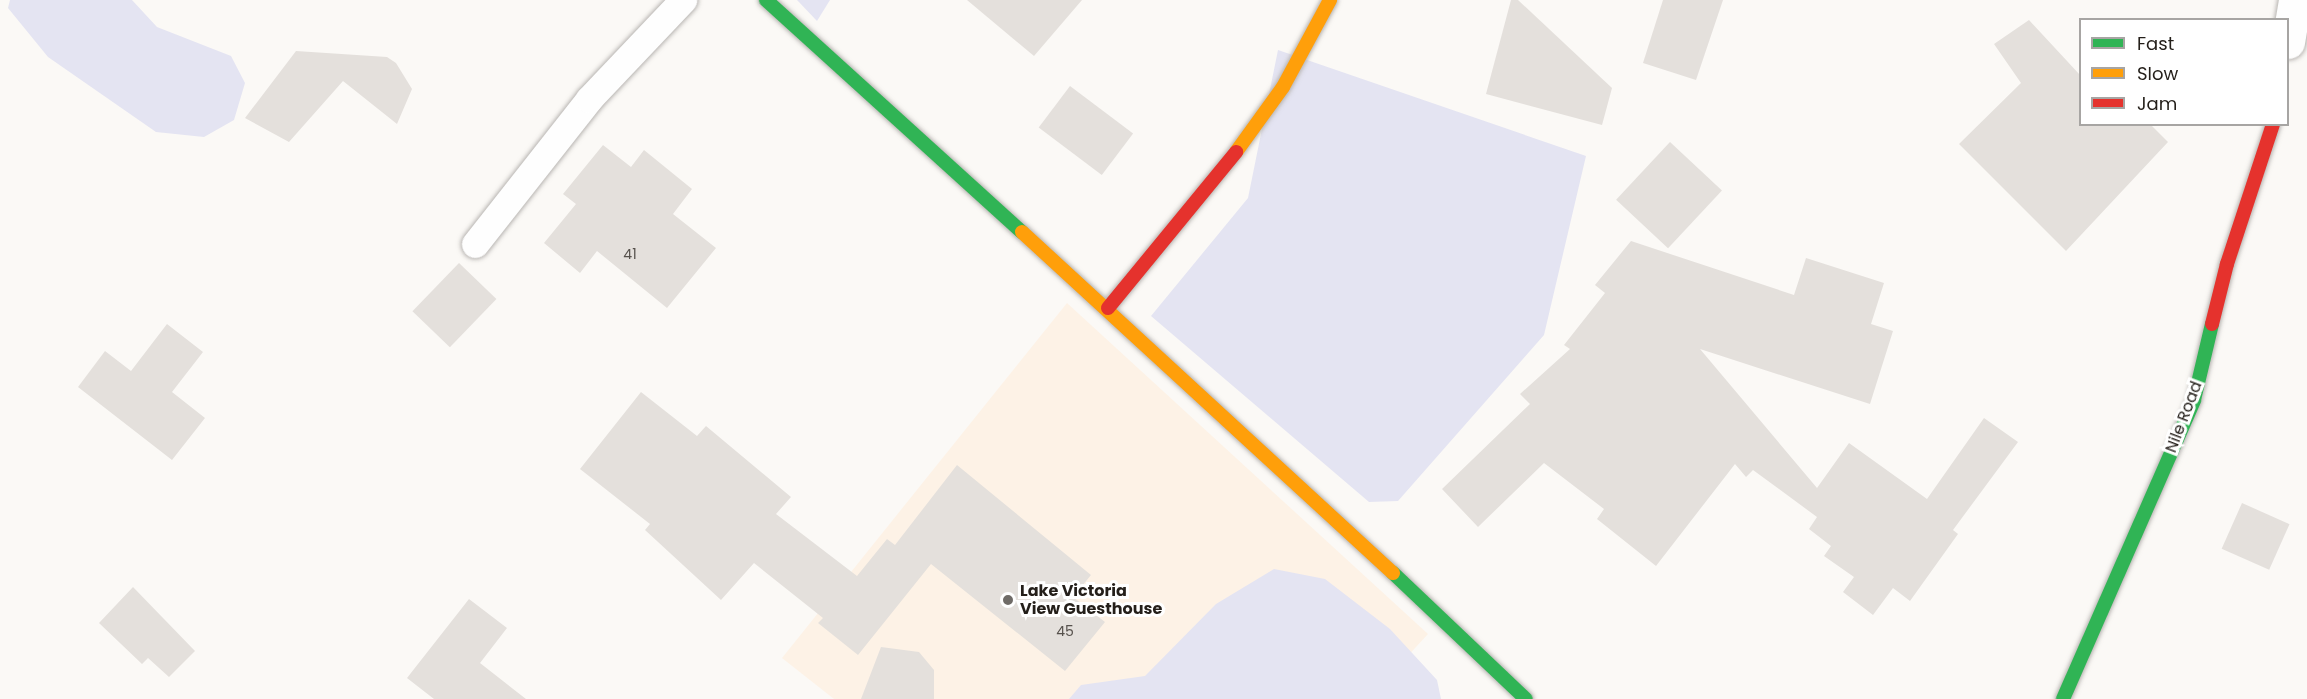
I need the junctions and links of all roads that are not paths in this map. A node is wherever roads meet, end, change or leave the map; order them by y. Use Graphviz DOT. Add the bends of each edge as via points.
graph roads {
  1 [pos="683,0"];
  2 [pos="766,0"];
  3 [pos="1330,0"];
  4 [pos="2295,0"];
  5 [pos="2289,36"];
  6 [pos="2272,126"];
  7 [pos="476,244"];
  8 [pos="1108,308"];
  9 [pos="1526,699"];
  10 [pos="2063,699"];
  1 -- 7 [label="lane" via="590,99"];
  2 -- 8 [label="street"];
  3 -- 8 [label="street" via="1283,87 1215,182"];
  4 -- 5 [label="street"];
  6 -- 10 [label="street, Nile Road" via="2227,264 2194,400"];
  8 -- 9 [label="street"];
}
